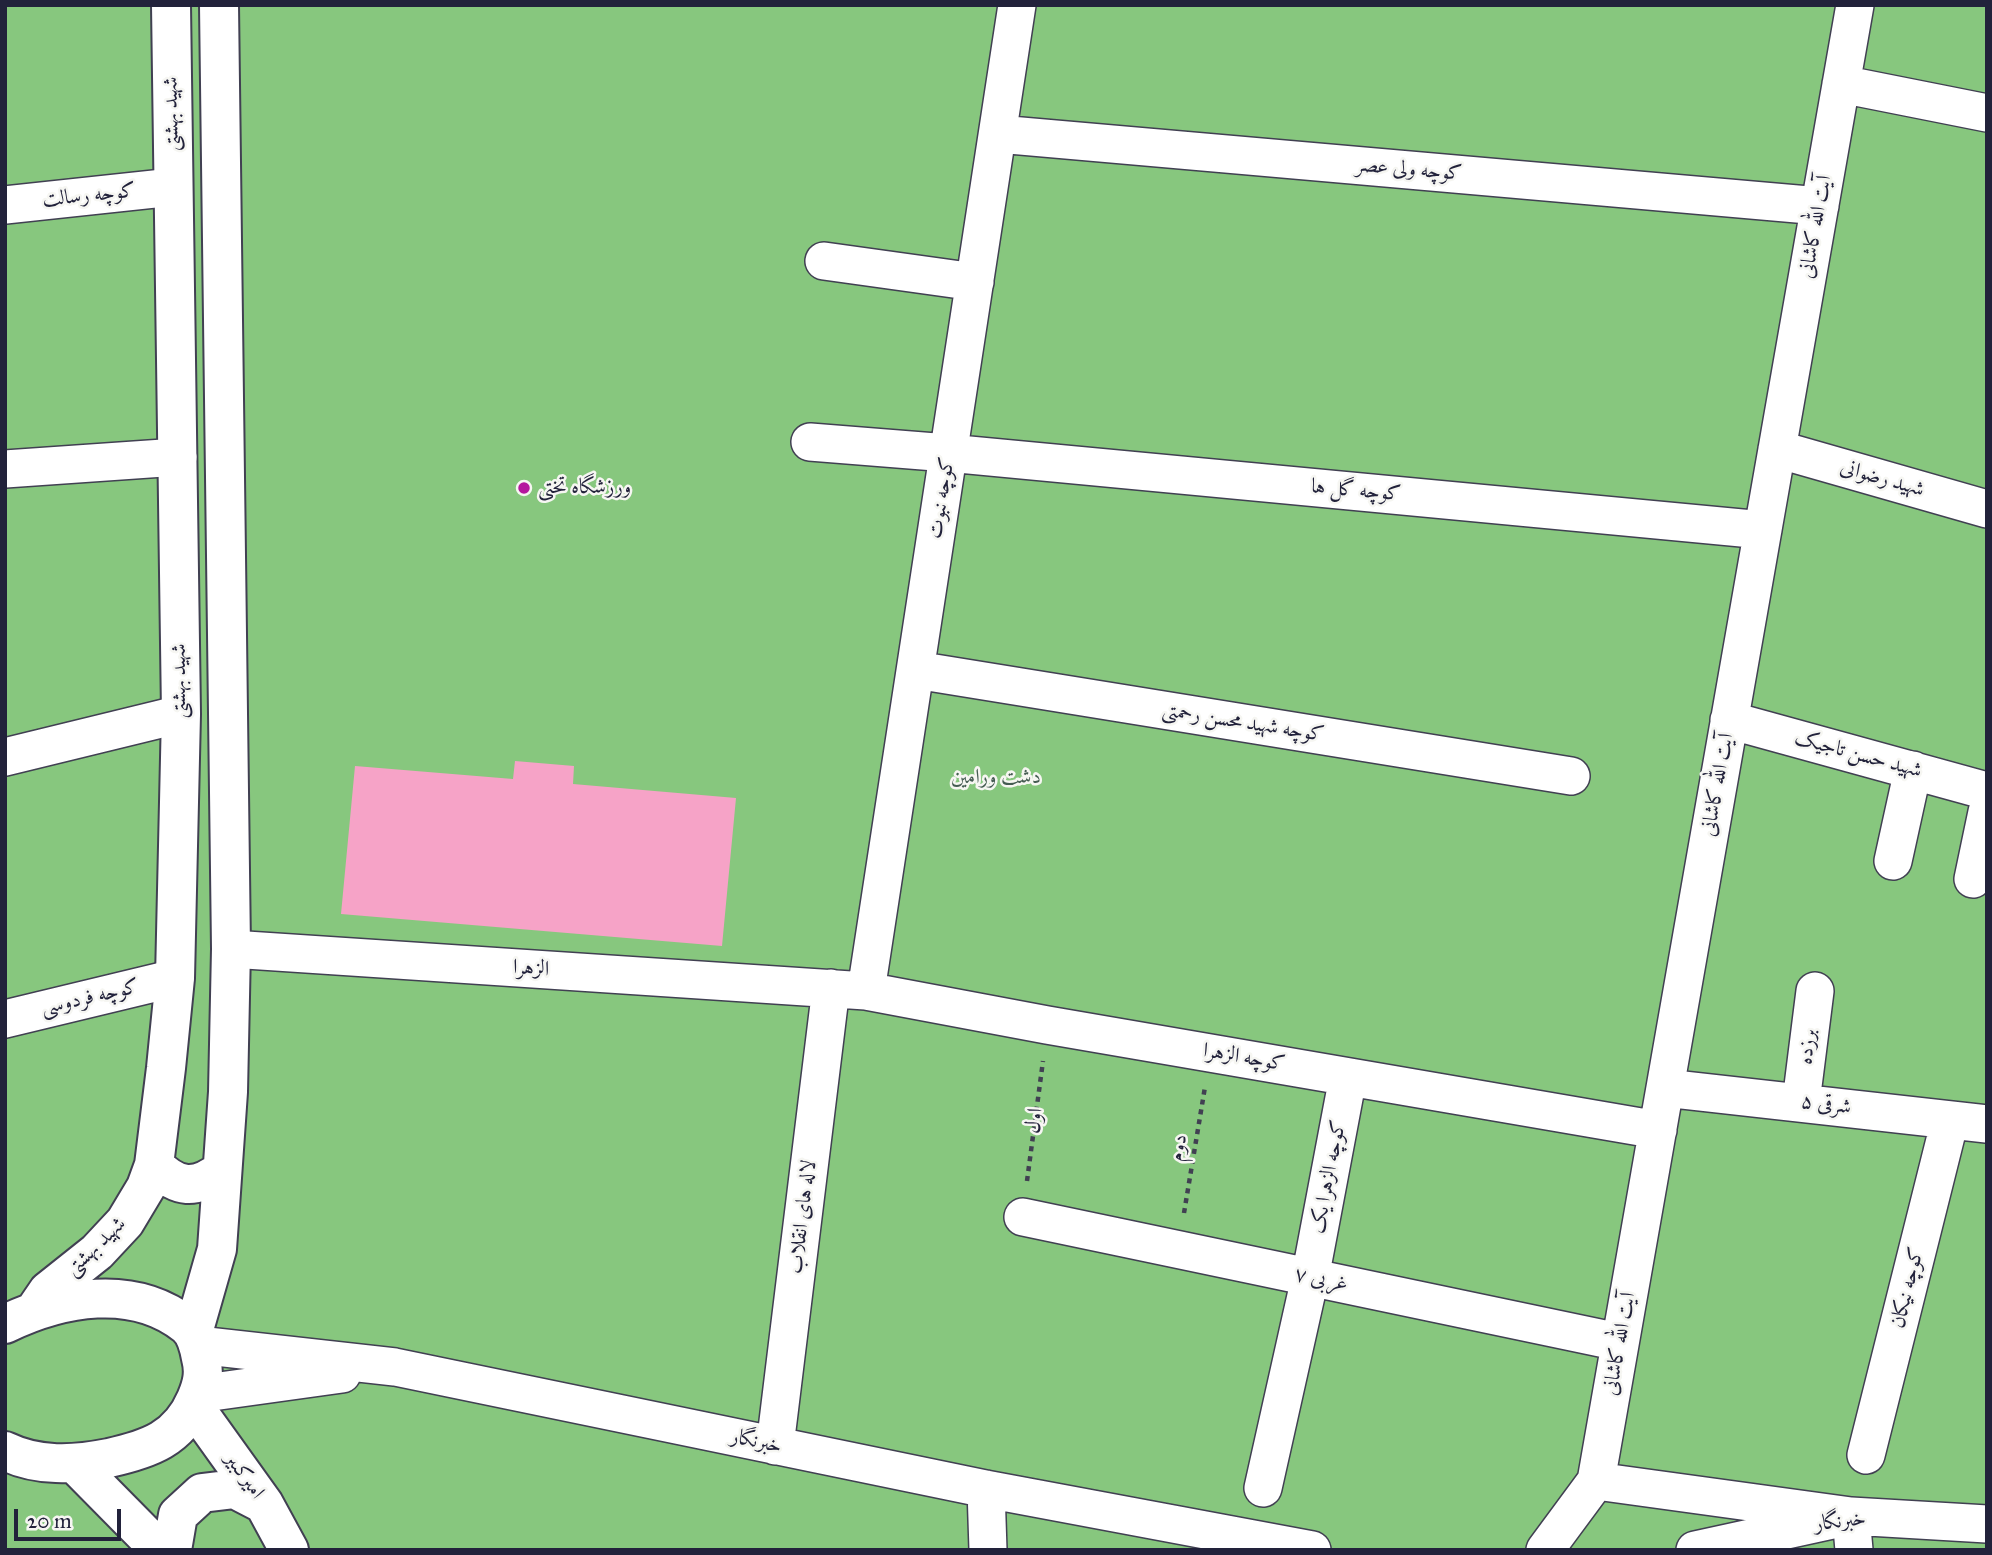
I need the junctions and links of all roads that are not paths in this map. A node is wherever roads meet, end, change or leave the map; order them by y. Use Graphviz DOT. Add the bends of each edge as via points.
graph roads {
  1 [pos="171,5"];
  2 [pos="219,5"];
  3 [pos="1017,5"];
  4 [pos="1855,5"];
  5 [pos="1842,84"];
  6 [pos="1987,113"];
  7 [pos="998,134"];
  8 [pos="173,187"];
  9 [pos="5,205"];
  10 [pos="1820,206"];
  11 [pos="824,261"];
  12 [pos="975,282"];
  13 [pos="810,442"];
  14 [pos="1777,449"];
  15 [pos="948,453"];
  16 [pos="178,457"];
  17 [pos="5,469"];
  18 [pos="1987,509"];
  19 [pos="1763,530"];
  20 [pos="916,670"];
  21 [pos="181,714"];
  22 [pos="1730,720"];
  23 [pos="5,757"];
  24 [pos="1913,770"];
  25 [pos="1571,776"];
  26 [pos="1987,791"];
  27 [pos="1987,812"];
  28 [pos="1893,861"];
  29 [pos="1973,879"];
  30 [pos="231,949"];
  31 [pos="175,978"];
  32 [pos="831,988"];
  33 [pos="866,991"];
  34 [pos="1815,991"];
  35 [pos="5,1019"];
  36 [pos="1348,1077"];
  37 [pos="1665,1088"];
  38 [pos="1801,1102"];
  39 [pos="1950,1120"];
  40 [pos="1987,1124"];
  41 [pos="1658,1130"];
  42 [pos="154,1165"];
  43 [pos="222,1170"];
  44 [pos="1023,1217"];
  45 [pos="1310,1278"];
  46 [pos="20,1317"];
  47 [pos="195,1339"];
  48 [pos="1619,1342"];
  49 [pos="395,1367"];
  50 [pos="195,1400"];
  51 [pos="775,1446"];
  52 [pos="5,1451"];
  53 [pos="1866,1455"];
  54 [pos="76,1465"];
  55 [pos="1596,1481"];
  56 [pos="1263,1488"];
  57 [pos="986,1489"];
  58 [pos="264,1504"];
  59 [pos="1987,1524"];
  60 [pos="1852,1533"];
  61 [pos="160,1550"];
  62 [pos="172,1550"];
  63 [pos="289,1550"];
  64 [pos="988,1550"];
  65 [pos="1312,1550"];
  66 [pos="1545,1550"];
  67 [pos="1695,1550"];
  1 -- 8 [label="main road, شهید بهشتی"];
  2 -- 30 [label="main road"];
  3 -- 7 [label="street, کوچه نبوت"];
  4 -- 5 [label="street, آیت الله کاشانی"];
  5 -- 6 [label="street"];
  5 -- 10 [label="street, آیت الله کاشانی"];
  7 -- 10 [label="street, کوچه ولی عصر"];
  7 -- 12 [label="street, کوچه نبوت"];
  8 -- 9 [label="street, کوچه رسالت"];
  8 -- 16 [label="main road, شهید بهشتی"];
  10 -- 14 [label="street, آیت الله کاشانی"];
  11 -- 12 [label="street"];
  12 -- 15 [label="street, کوچه نبوت"];
  13 -- 15 [label="street, کوچه گل ها"];
  14 -- 18 [label="street, شهید رضوانی"];
  14 -- 19 [label="street, آیت الله کاشانی"];
  15 -- 19 [label="street, کوچه گل ها"];
  15 -- 20 [label="street, کوچه نبوت"];
  16 -- 17 [label="street"];
  16 -- 21 [label="main road, شهید بهشتی"];
  19 -- 22 [label="street, آیت الله کاشانی"];
  20 -- 25 [label="street, کوچه شهید محسن رحمتی"];
  20 -- 33 [label="street, کوچه نبوت"];
  21 -- 23 [label="street"];
  21 -- 31 [label="main road, شهید بهشتی"];
  22 -- 24 [label="street, شهید حسن تاجیک"];
  22 -- 37 [label="street, آیت الله کاشانی"];
  24 -- 26 [label="street, شهید حسن تاجیک"];
  24 -- 28 [label="street"];
  27 -- 29 [label="street"];
  30 -- 32 [label="street, الزهرا"];
  30 -- 43 [label="main road"];
  31 -- 35 [label="street, کوچه فردوسی"];
  31 -- 42 [label="main road, شهید بهشتی"];
  32 -- 33 [label="street, کوچه الزهرا"];
  32 -- 51 [label="street, لاله های انقلاب"];
  33 -- 36 [label="street, کوچه الزهرا"];
  34 -- 38 [label="street, برزده"];
  36 -- 41 [label="street, کوچه الزهرا"];
  36 -- 45 [label="street, کوچه الزهرا یک"];
  37 -- 38 [label="street, ۵ شرقی"];
  37 -- 41 [label="street, آیت الله کاشانی"];
  38 -- 39 [label="street, ۵ شرقی"];
  39 -- 40 [label="street, ۵ شرقی"];
  39 -- 53 [label="street, کوچه نیکان"];
  41 -- 48 [label="street, آیت الله کاشانی"];
  42 -- 43 [label="main road" via="168,1179 187,1185 206,1181"];
  42 -- 46 [label="main road, شهید بهشتی" via="125,1223"];
  43 -- 47 [label="main road" via="217,1249"];
  44 -- 45 [label="street, ۷ غربی"];
  45 -- 48 [label="street, ۷ غربی"];
  45 -- 56 [label="street, کوچه الزهرا یک"];
  46 -- 47 [label="main road" via="103,1297 153,1306 187,1325"];
  47 -- 49 [label="street, خبرنگار"];
  47 -- 50 [label="main road" via="203,1381"];
  48 -- 55 [label="street, آیت الله کاشانی"];
  49 -- 50 [label="street"];
  49 -- 51 [label="street, خبرنگار"];
  50 -- 54 [label="main road" via="189,1416 165,1439 137,1452"];
  50 -- 58 [label="main road, امیرکبیر"];
  51 -- 57 [label="street, خبرنگار"];
  52 -- 54 [label="main road" via="22,1459"];
  54 -- 61 [label="main road"];
  55 -- 60 [label="street"];
  55 -- 66 [label="street, آیت الله کاشانی"];
  57 -- 64 [label="street"];
  57 -- 65 [label="street, خبرنگار"];
  58 -- 62 [label="main road" via="235,1489 202,1493 178,1516"];
  58 -- 63 [label="main road, امیرکبیر"];
  59 -- 60 [label="street, خبرنگار"];
  60 -- 67 [label="street, خبرنگار"];
}
